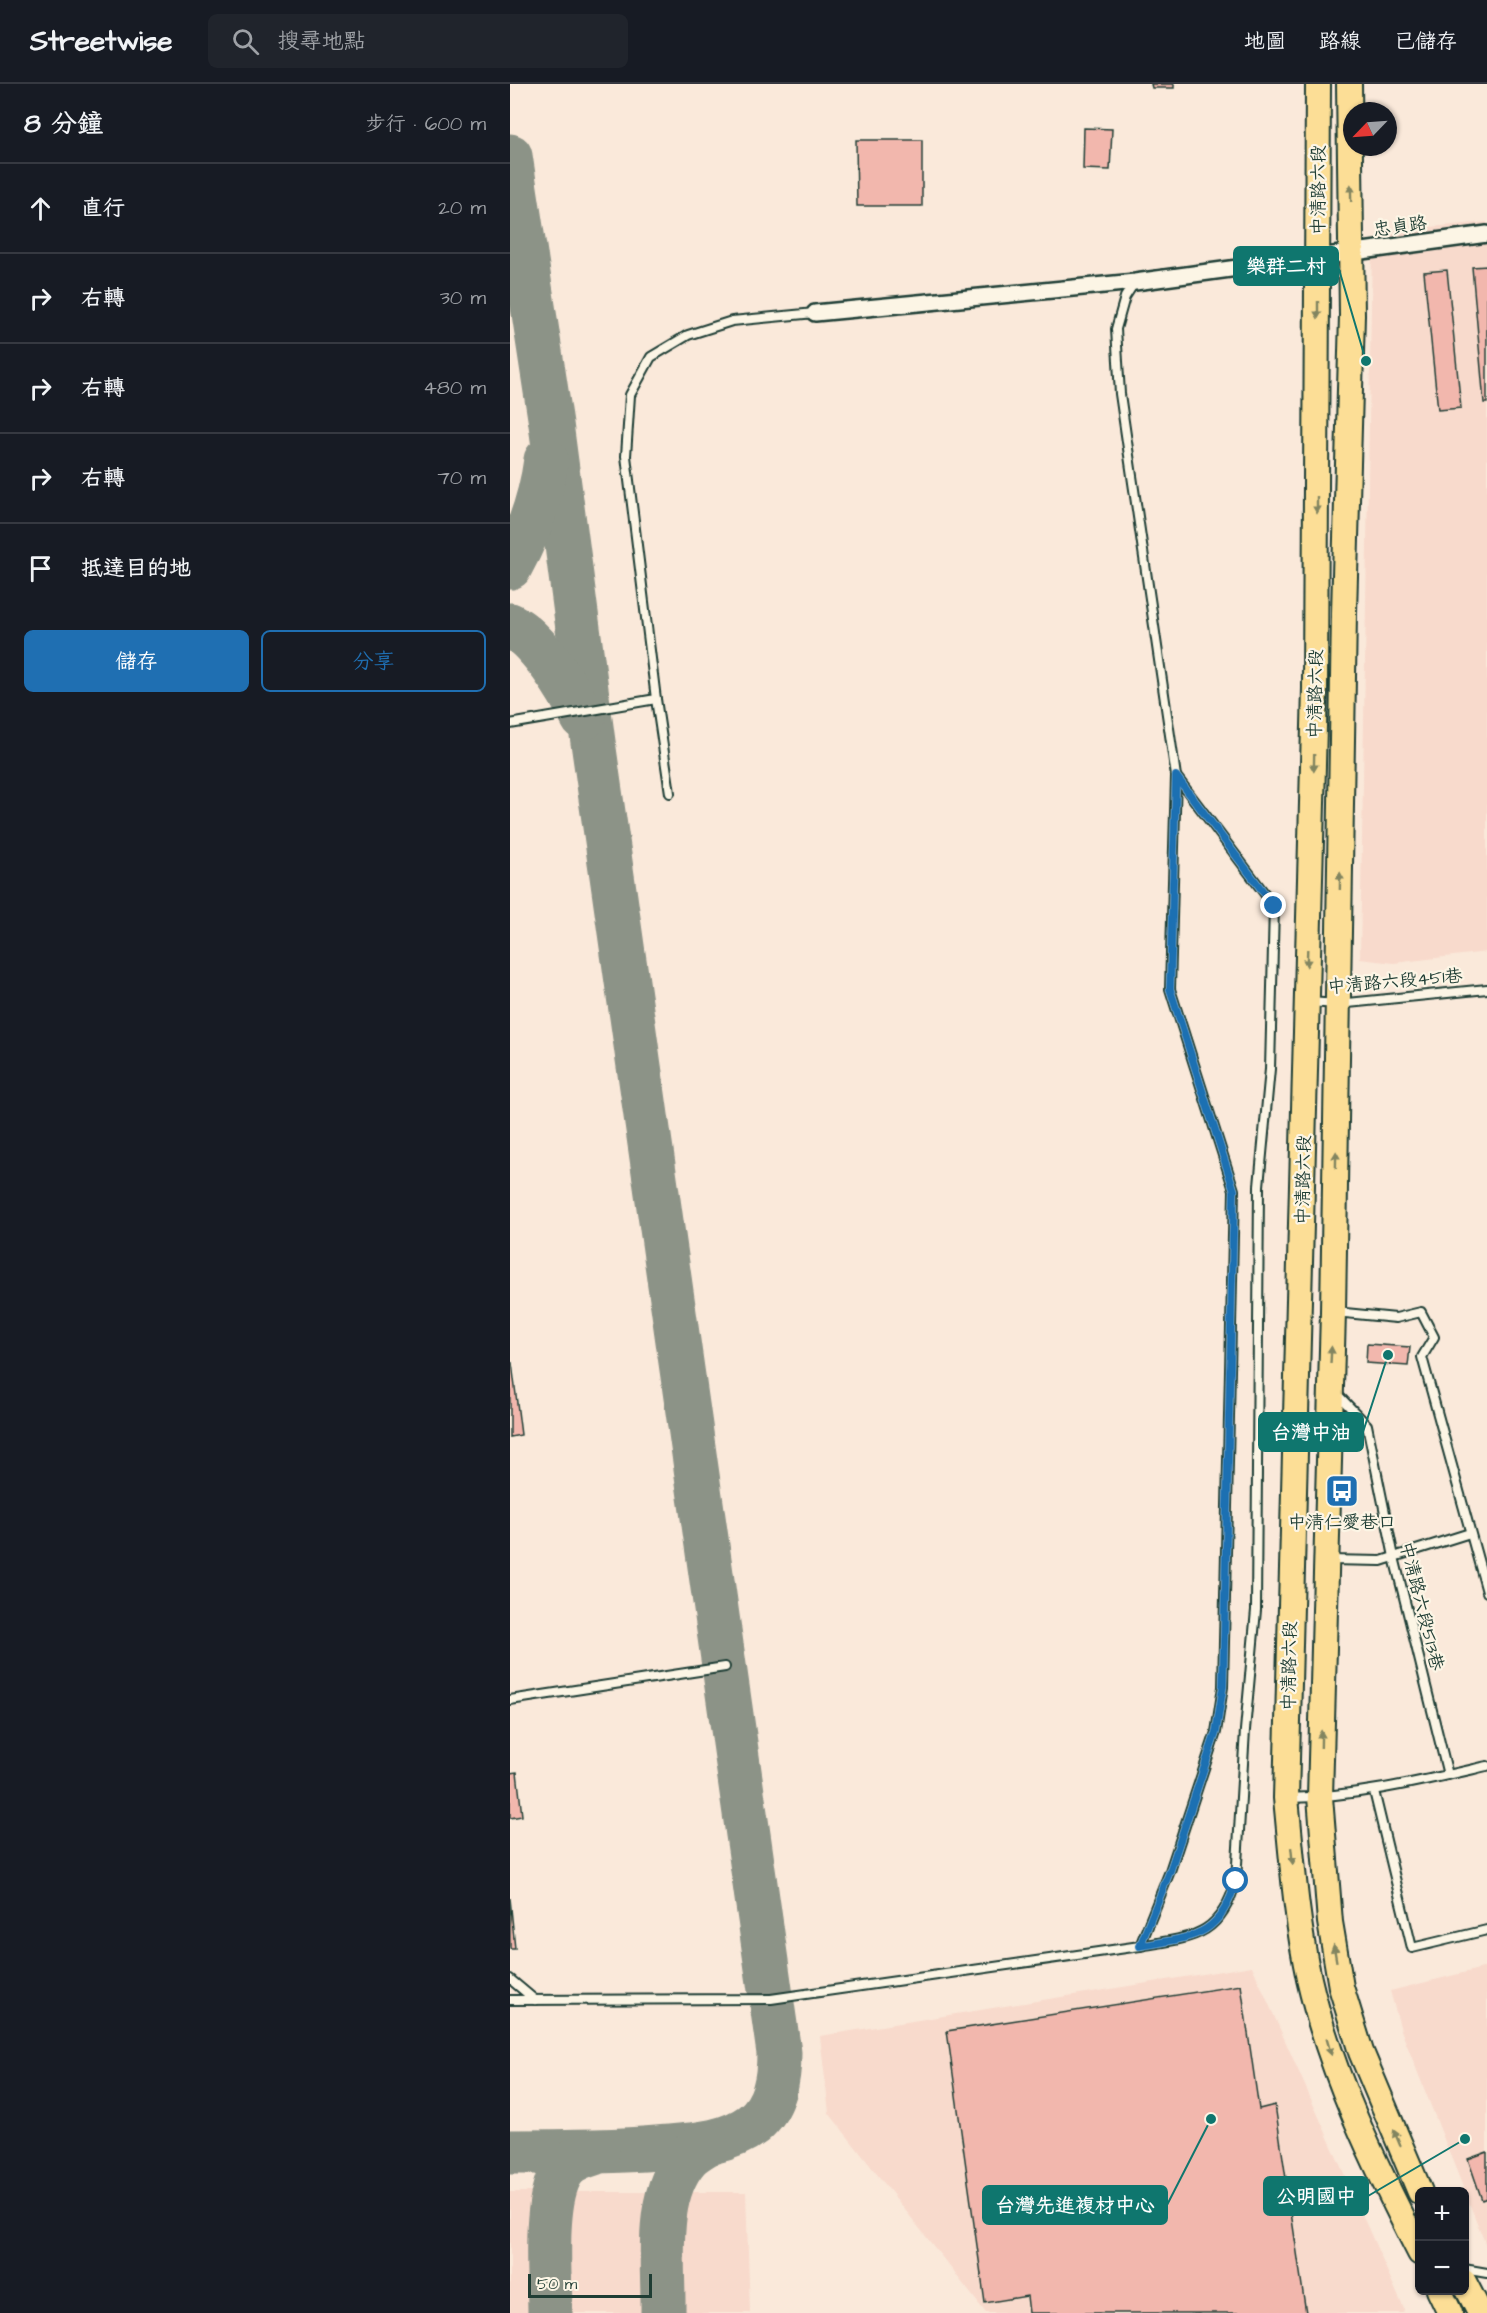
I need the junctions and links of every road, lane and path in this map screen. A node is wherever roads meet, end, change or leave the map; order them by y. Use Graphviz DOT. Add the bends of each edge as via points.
graph roads {
  1 [pos="1318,84"];
  2 [pos="1349,84"];
  3 [pos="1487,234"];
  4 [pos="1352,252"];
  5 [pos="1317,257"];
  6 [pos="1135,282"];
  7 [pos="814,313"];
  8 [pos="656,699"];
  9 [pos="510,724"];
  10 [pos="1176,776"];
  11 [pos="670,793"];
  12 [pos="1487,989"];
  13 [pos="1306,1002"];
  14 [pos="1338,1004"];
  15 [pos="1333,1312"];
  16 [pos="1330,1386"];
  17 [pos="1470,1533"];
  18 [pos="1394,1557"];
  19 [pos="1325,1560"];
  20 [pos="1487,1592"];
  21 [pos="725,1667"];
  22 [pos="510,1700"];
  23 [pos="1487,1766"];
  24 [pos="1448,1775"];
  25 [pos="1374,1791"];
  26 [pos="1320,1797"];
  27 [pos="1287,1798"];
  28 [pos="1487,1930"];
  29 [pos="1140,1946"];
  30 [pos="510,1979"];
  31 [pos="536,2000"];
  32 [pos="510,2001"];
  33 [pos="1418,2187"];
  34 [pos="1415,2245"];
  35 [pos="1469,2270"];
  36 [pos="1487,2273"];
  37 [pos="1469,2292"];
  38 [pos="1441,2295"];
  39 [pos="1450,2313"];
  40 [pos="1480,2313"];
  1 -- 5 [label="main road, 中清路六段"];
  4 -- 2 [label="main road, 中清路六段, one-way"];
  3 -- 4 [label="street, 忠貞路"];
  4 -- 5 [label="street, 忠貞路"];
  14 -- 4 [label="main road, 中清路六段, one-way"];
  5 -- 6 [label="street, 忠貞路"];
  5 -- 13 [label="main road, 中清路六段, one-way" via="1315,699"];
  6 -- 7 [label="street, 忠貞路"];
  6 -- 10 [label="lane" via="1125,297 1116,329 1120,394"];
  7 -- 8 [label="lane" via="732,321 688,335 651,357 630,396 626,456"];
  8 -- 9 [label="lane"];
  8 -- 11 [label="lane"];
  10 -- 29 [label="lane" via="1170,989 1234,1190 1223,1687 1216,1732 1170,1871"];
  10 -- 29 [label="lane" via="1274,906 1270,1069 1259,1186 1256,1610 1236,1881 1231,1901 1206,1930 1186,1938"];
  12 -- 14 [label="lane, 中清路六段451巷"];
  13 -- 14 [label="lane, 中清路六段451巷"];
  13 -- 27 [label="main road, 中清路六段"];
  15 -- 14 [label="main road, 中清路六段, one-way"];
  16 -- 15 [label="main road, 中清路六段, one-way"];
  15 -- 17 [label="lane" via="1396,1318 1421,1312 1434,1337 1422,1357"];
  16 -- 18 [label="lane, 中清路六段513巷" via="1367,1425"];
  16 -- 19 [label="main road, 中清路六段"];
  17 -- 18 [label="lane"];
  17 -- 20 [label="lane"];
  18 -- 19 [label="lane" via="1381,1561"];
  18 -- 24 [label="lane, 中清路六段513巷"];
  26 -- 19 [label="main road, 中清路六段, one-way"];
  21 -- 22 [label="lane"];
  23 -- 24 [label="lane"];
  24 -- 25 [label="lane"];
  25 -- 26 [label="lane"];
  25 -- 28 [label="lane" via="1412,1948"];
  26 -- 27 [label="lane"];
  33 -- 26 [label="main road, 中清路六段, one-way" via="1361,2052 1341,1987 1330,1922"];
  27 -- 34 [label="main road, 中清路六段, one-way" via="1297,1906 1309,1979 1332,2058 1374,2162"];
  29 -- 31 [label="lane" via="771,1999"];
  30 -- 31 [label="lane"];
  31 -- 32 [label="lane"];
  35 -- 36 [label="lane"];
  37 -- 40 [label="main road"];
  38 -- 39 [label="main road"];
}
